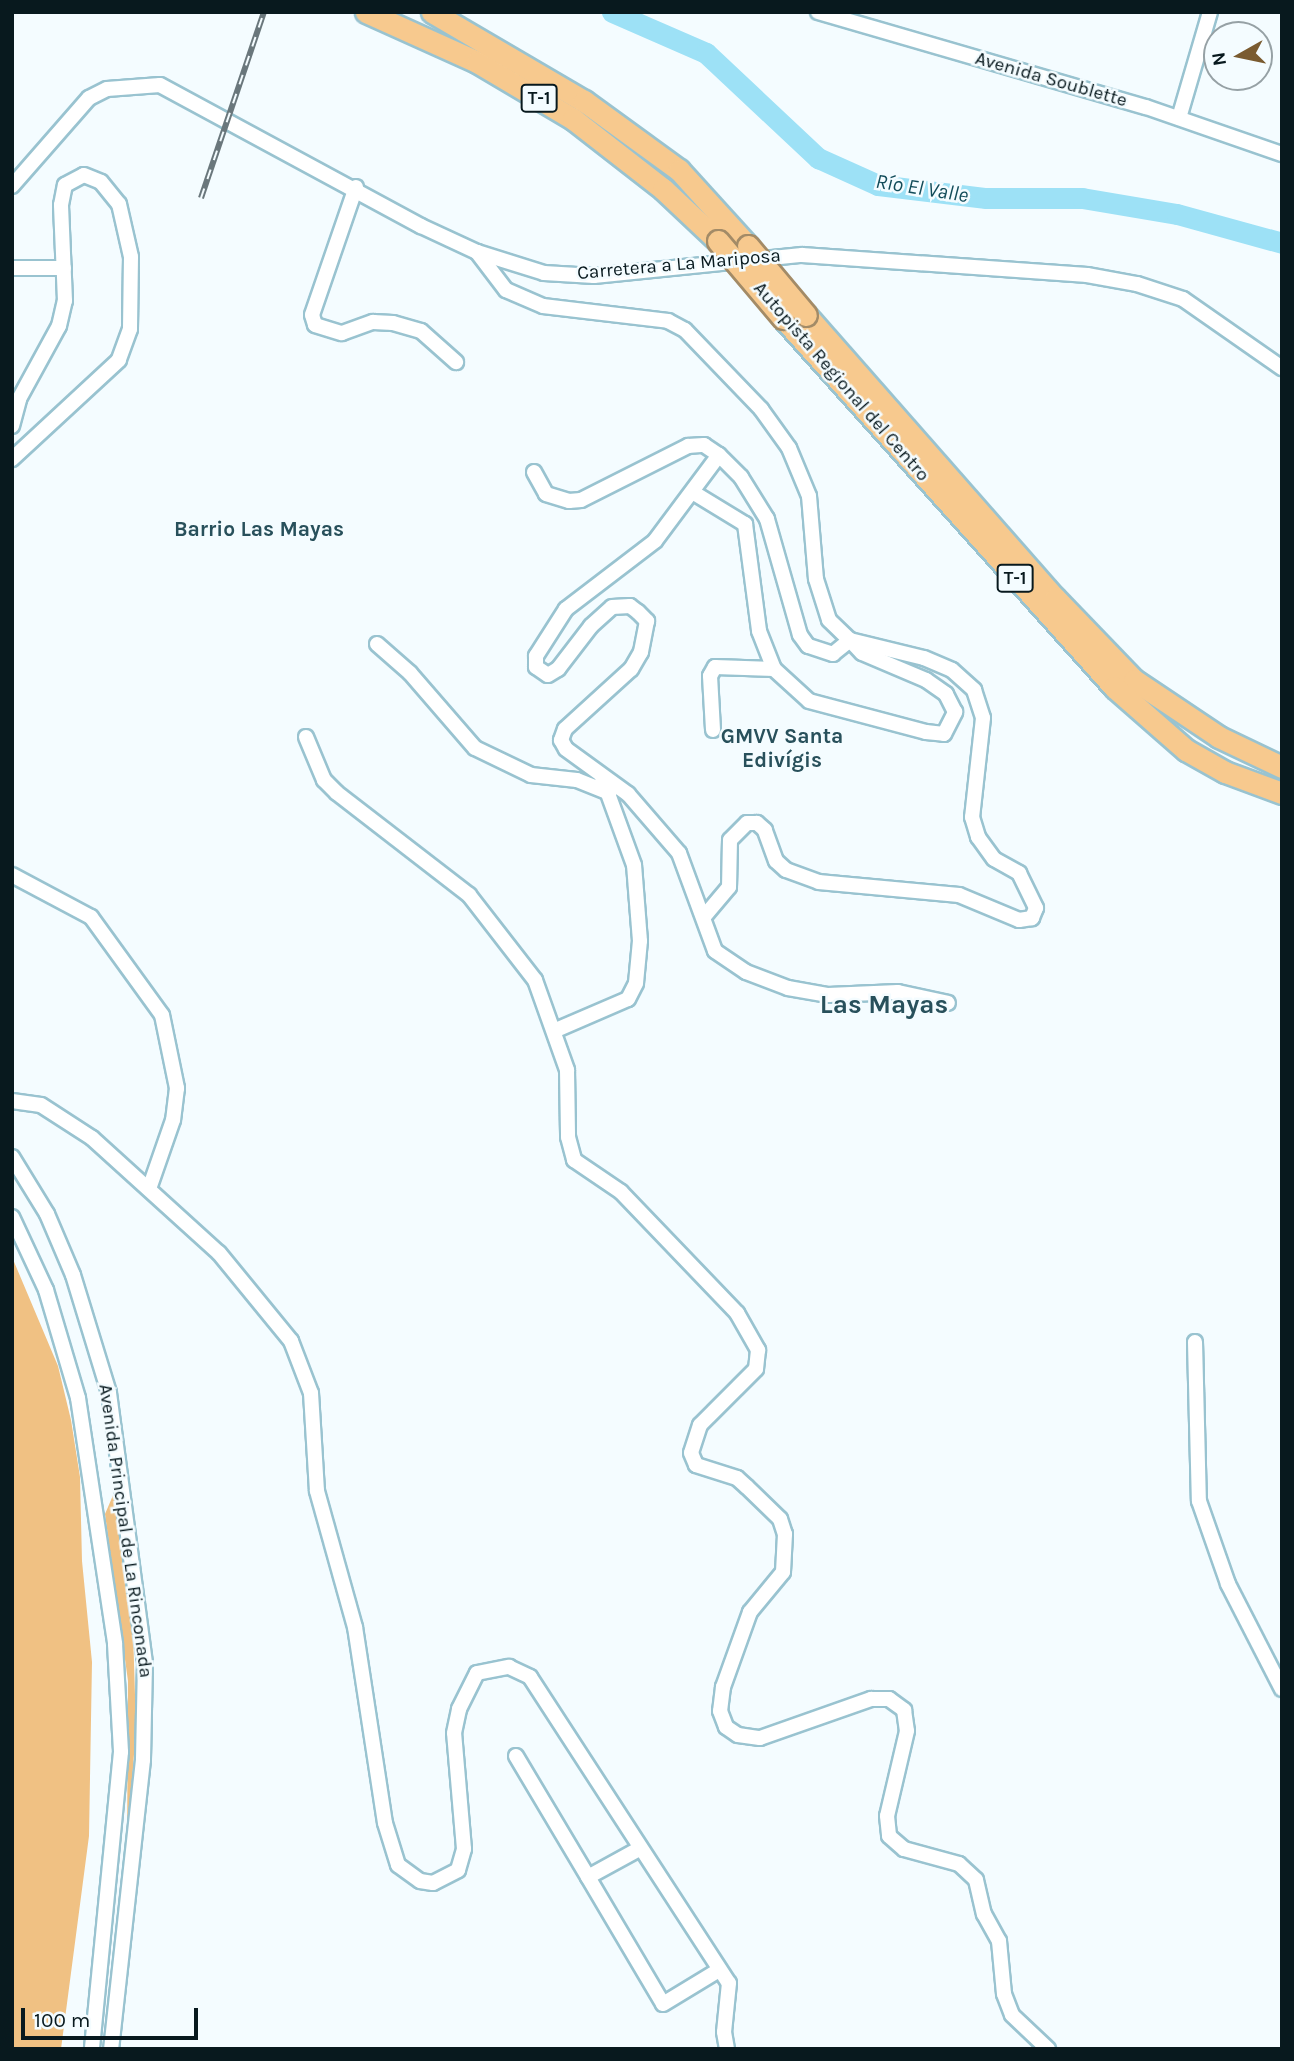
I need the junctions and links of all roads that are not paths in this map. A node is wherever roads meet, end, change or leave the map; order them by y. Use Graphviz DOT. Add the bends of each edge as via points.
graph roads {
  1 [pos="366,12"];
  2 [pos="432,12"];
  3 [pos="818,12"];
  4 [pos="1210,12"];
  5 [pos="1180,117"];
  6 [pos="1282,154"];
  7 [pos="12,186"];
  8 [pos="356,187"];
  9 [pos="477,251"];
  10 [pos="12,268"];
  11 [pos="64,268"];
  12 [pos="456,362"];
  13 [pos="1282,368"];
  14 [pos="12,426"];
  15 [pos="719,455"];
  16 [pos="12,459"];
  17 [pos="534,472"];
  18 [pos="694,492"];
  19 [pos="850,640"];
  20 [pos="377,644"];
  21 [pos="774,669"];
  22 [pos="713,730"];
  23 [pos="306,737"];
  24 [pos="1282,767"];
  25 [pos="601,776"];
  26 [pos="609,793"];
  27 [pos="1282,793"];
  28 [pos="12,875"];
  29 [pos="705,916"];
  30 [pos="948,1003"];
  31 [pos="556,1030"];
  32 [pos="12,1101"];
  33 [pos="12,1157"];
  34 [pos="149,1189"];
  35 [pos="12,1217"];
  36 [pos="1195,1342"];
  37 [pos="1282,1689"];
  38 [pos="516,1756"];
  39 [pos="639,1849"];
  40 [pos="588,1877"];
  41 [pos="719,1970"];
  42 [pos="92,2049"];
  43 [pos="111,2049"];
  44 [pos="727,2049"];
  45 [pos="1048,2049"];
  1 -- 27 [label="highway, Autopista Regional del Centro / T-1, bridge" via="477,62 573,119 663,189 718,242 1114,687 1186,750 1225,772"];
  2 -- 24 [label="highway, Autopista Regional del Centro / T-1, bridge" via="584,101 679,170 1055,598 1134,680 1219,737"];
  3 -- 5 [label="street, Avenida Soublette"];
  4 -- 5 [label="street"];
  5 -- 6 [label="street, Avenida Soublette"];
  7 -- 8 [label="street, Carretera a La Mariposa" via="89,98 133,84 160,85 197,101"];
  8 -- 9 [label="street, Carretera a La Mariposa" via="421,226"];
  8 -- 12 [label="street" via="312,315 314,325 342,333 373,322 393,323 421,331"];
  9 -- 13 [label="street, Carretera a La Mariposa" via="544,273 594,276 802,255 1087,275 1183,299"];
  9 -- 19 [label="street" via="506,290 543,306 579,314 668,321 685,330 713,358 789,448 809,496 821,604"];
  10 -- 11 [label="street"];
  11 -- 14 [label="street" via="65,301 59,326 19,399"];
  11 -- 16 [label="street" via="61,205 65,185 84,175 101,181 119,204 131,257 130,329 119,360"];
  15 -- 17 [label="street" via="704,445 688,446 569,501 546,495"];
  15 -- 18 [label="street"];
  15 -- 19 [label="street" via="741,477 767,519 800,635 817,652 833,653"];
  18 -- 21 [label="street" via="745,524 759,631"];
  18 -- 25 [label="street" via="655,541 566,609 537,656 540,673 548,675 558,669 612,607 630,606 647,621 641,652 631,669 565,729 561,740"];
  19 -- 21 [label="street" via="862,653 895,664 946,694 955,712 949,730 935,734 809,701"];
  19 -- 29 [label="street" via="924,658 952,670 974,690 983,718 972,817 978,837 994,859 1019,873 1037,908 1032,918 1019,920 959,895 819,882 786,870 757,823 738,828 730,840 729,887"];
  20 -- 26 [label="street" via="423,686 475,748 531,775 577,780"];
  21 -- 22 [label="street" via="715,667 710,676"];
  23 -- 31 [label="street" via="324,780 337,793 469,895 535,980"];
  25 -- 26 [label="street"];
  25 -- 29 [label="street" via="628,794 671,842"];
  26 -- 31 [label="street" via="634,865 640,941 636,983 628,999"];
  28 -- 34 [label="street" via="91,917 162,1015 177,1088 173,1120"];
  29 -- 30 [label="street" via="715,951 746,972 788,988 828,995 898,992"];
  31 -- 45 [label="street" via="567,1070 569,1149 574,1160 621,1192 737,1313 758,1350 756,1369 700,1425 691,1452 696,1465 737,1478 780,1519 785,1534 783,1572 750,1612 723,1687 720,1711 726,1727 738,1735 760,1738 871,1699 889,1699 904,1710 907,1731 887,1816 889,1836 904,1849 959,1864 976,1880 984,1914 999,1941 1004,1994 1012,2015"];
  32 -- 34 [label="street" via="40,1105 82,1132"];
  33 -- 43 [label="street, Avenida Principal de La Rinconada" via="47,1214 72,1275 109,1393 145,1663 143,1760"];
  34 -- 39 [label="street" via="219,1252 264,1303 305,1369 315,1416 317,1491 355,1627 385,1823 398,1865 420,1881 433,1883 458,1870 464,1849 454,1733 459,1709 477,1673 509,1667 530,1677 546,1696"];
  35 -- 42 [label="street, Avenida Principal de La Rinconada" via="46,1290 78,1398 115,1644 121,1752"];
  36 -- 37 [label="street" via="1199,1501 1228,1584"];
  38 -- 40 [label="street"];
  39 -- 40 [label="street"];
  39 -- 41 [label="street"];
  40 -- 41 [label="street" via="663,2004"];
  41 -- 44 [label="street" via="730,1992 725,2010"];
}
